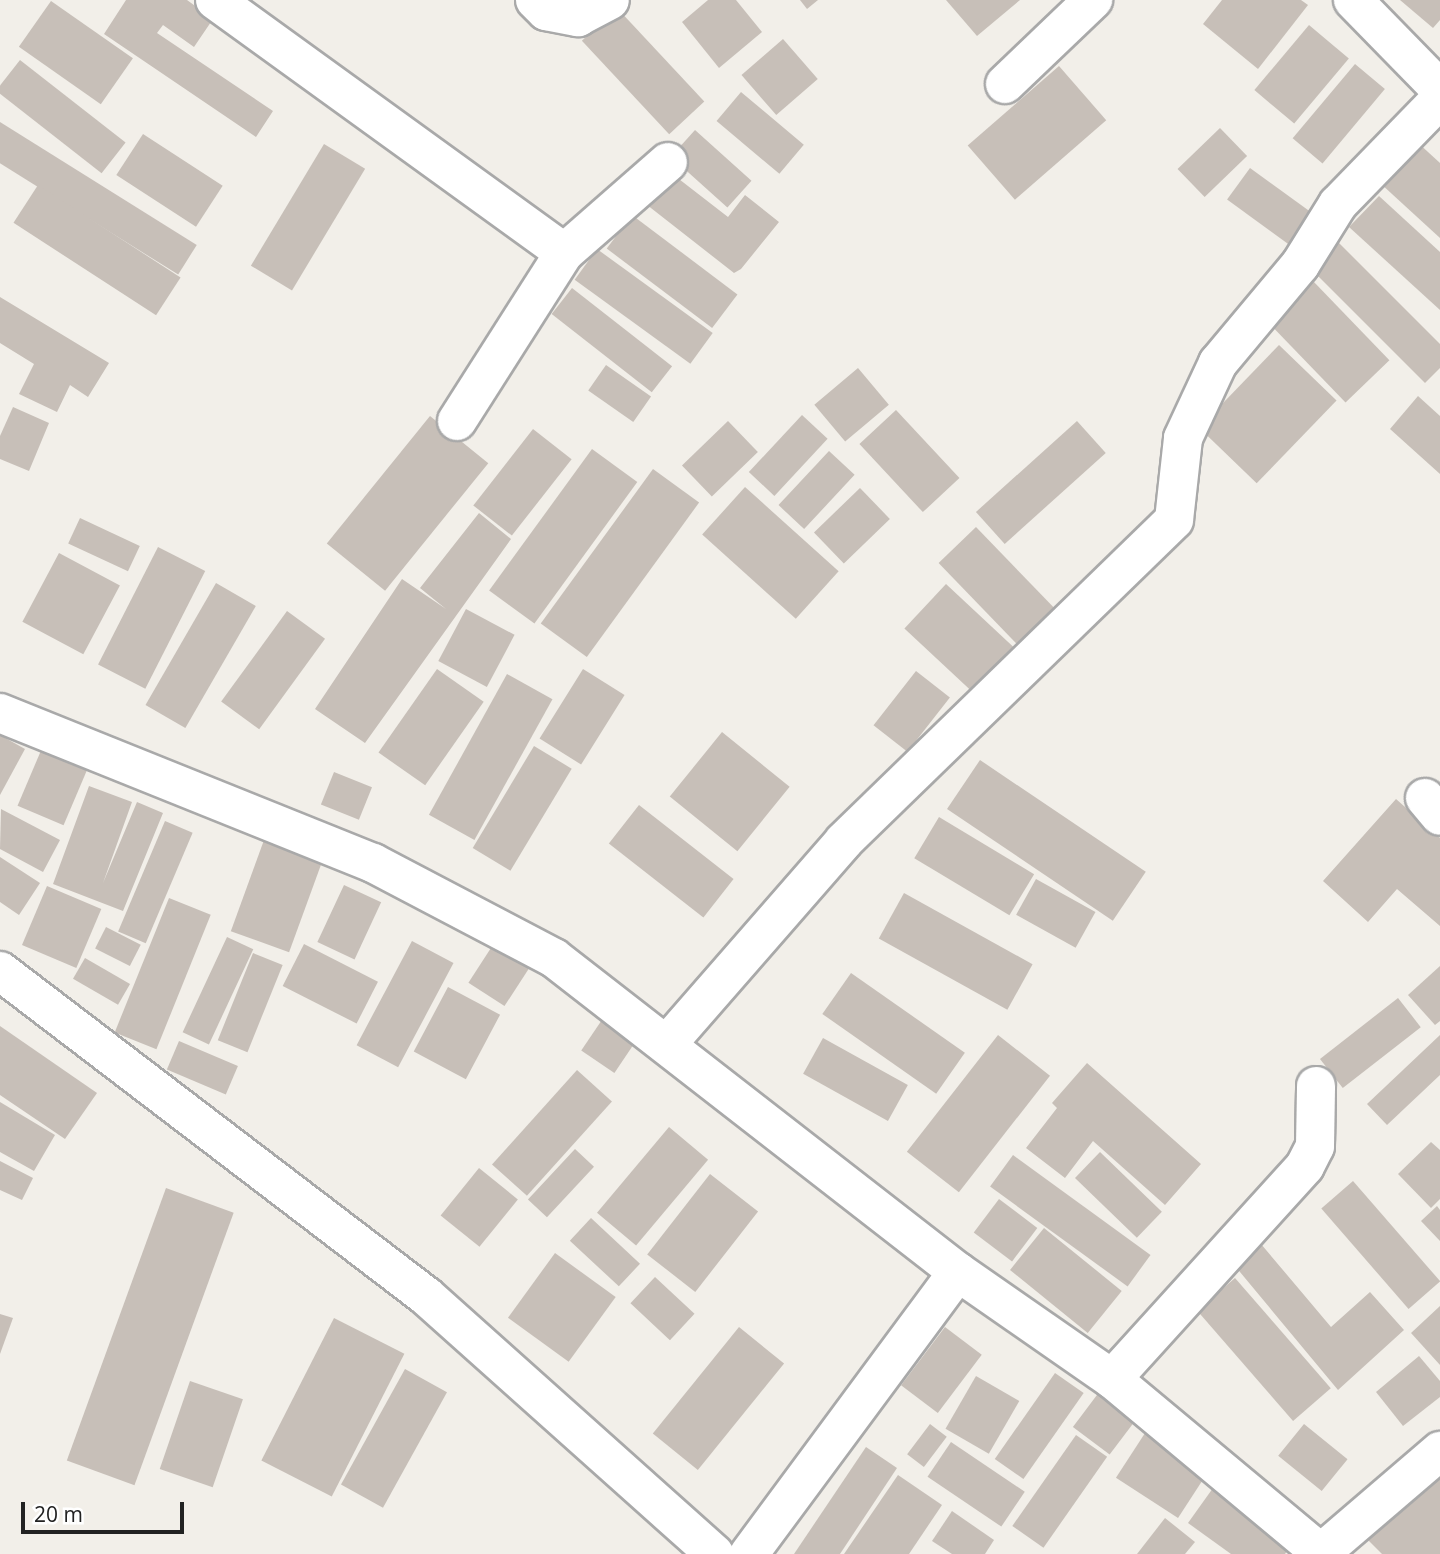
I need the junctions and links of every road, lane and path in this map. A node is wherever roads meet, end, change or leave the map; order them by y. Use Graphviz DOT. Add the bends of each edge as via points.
graph roads {
  1 [pos="215,0"];
  2 [pos="535,0"];
  3 [pos="610,0"];
  4 [pos="1093,0"];
  5 [pos="1353,0"];
  6 [pos="1005,85"];
  7 [pos="1440,89"];
  8 [pos="1440,99"];
  9 [pos="668,162"];
  10 [pos="564,253"];
  11 [pos="457,421"];
  12 [pos="0,713"];
  13 [pos="0,971"];
  14 [pos="668,1043"];
  15 [pos="1316,1086"];
  16 [pos="958,1272"];
  17 [pos="1112,1379"];
  18 [pos="1440,1451"];
  19 [pos="715,1554"];
  20 [pos="749,1554"];
  21 [pos="1321,1554"];
  1 -- 10 [label="street"];
  2 -- 3 [label="street" via="546,11 578,18"];
  4 -- 6 [label="street"];
  5 -- 7 [label="street"];
  8 -- 14 [label="street" via="1338,204 1300,265 1218,363 1182,438 1174,520 844,841"];
  9 -- 10 [label="street"];
  10 -- 11 [label="street"];
  12 -- 14 [label="street" via="373,863 554,958"];
  13 -- 19 [label="street" via="426,1296"];
  14 -- 16 [label="street"];
  15 -- 17 [label="street" via="1315,1146 1305,1166"];
  16 -- 17 [label="street"];
  16 -- 20 [label="street"];
  17 -- 21 [label="street"];
  18 -- 21 [label="street"];
}
